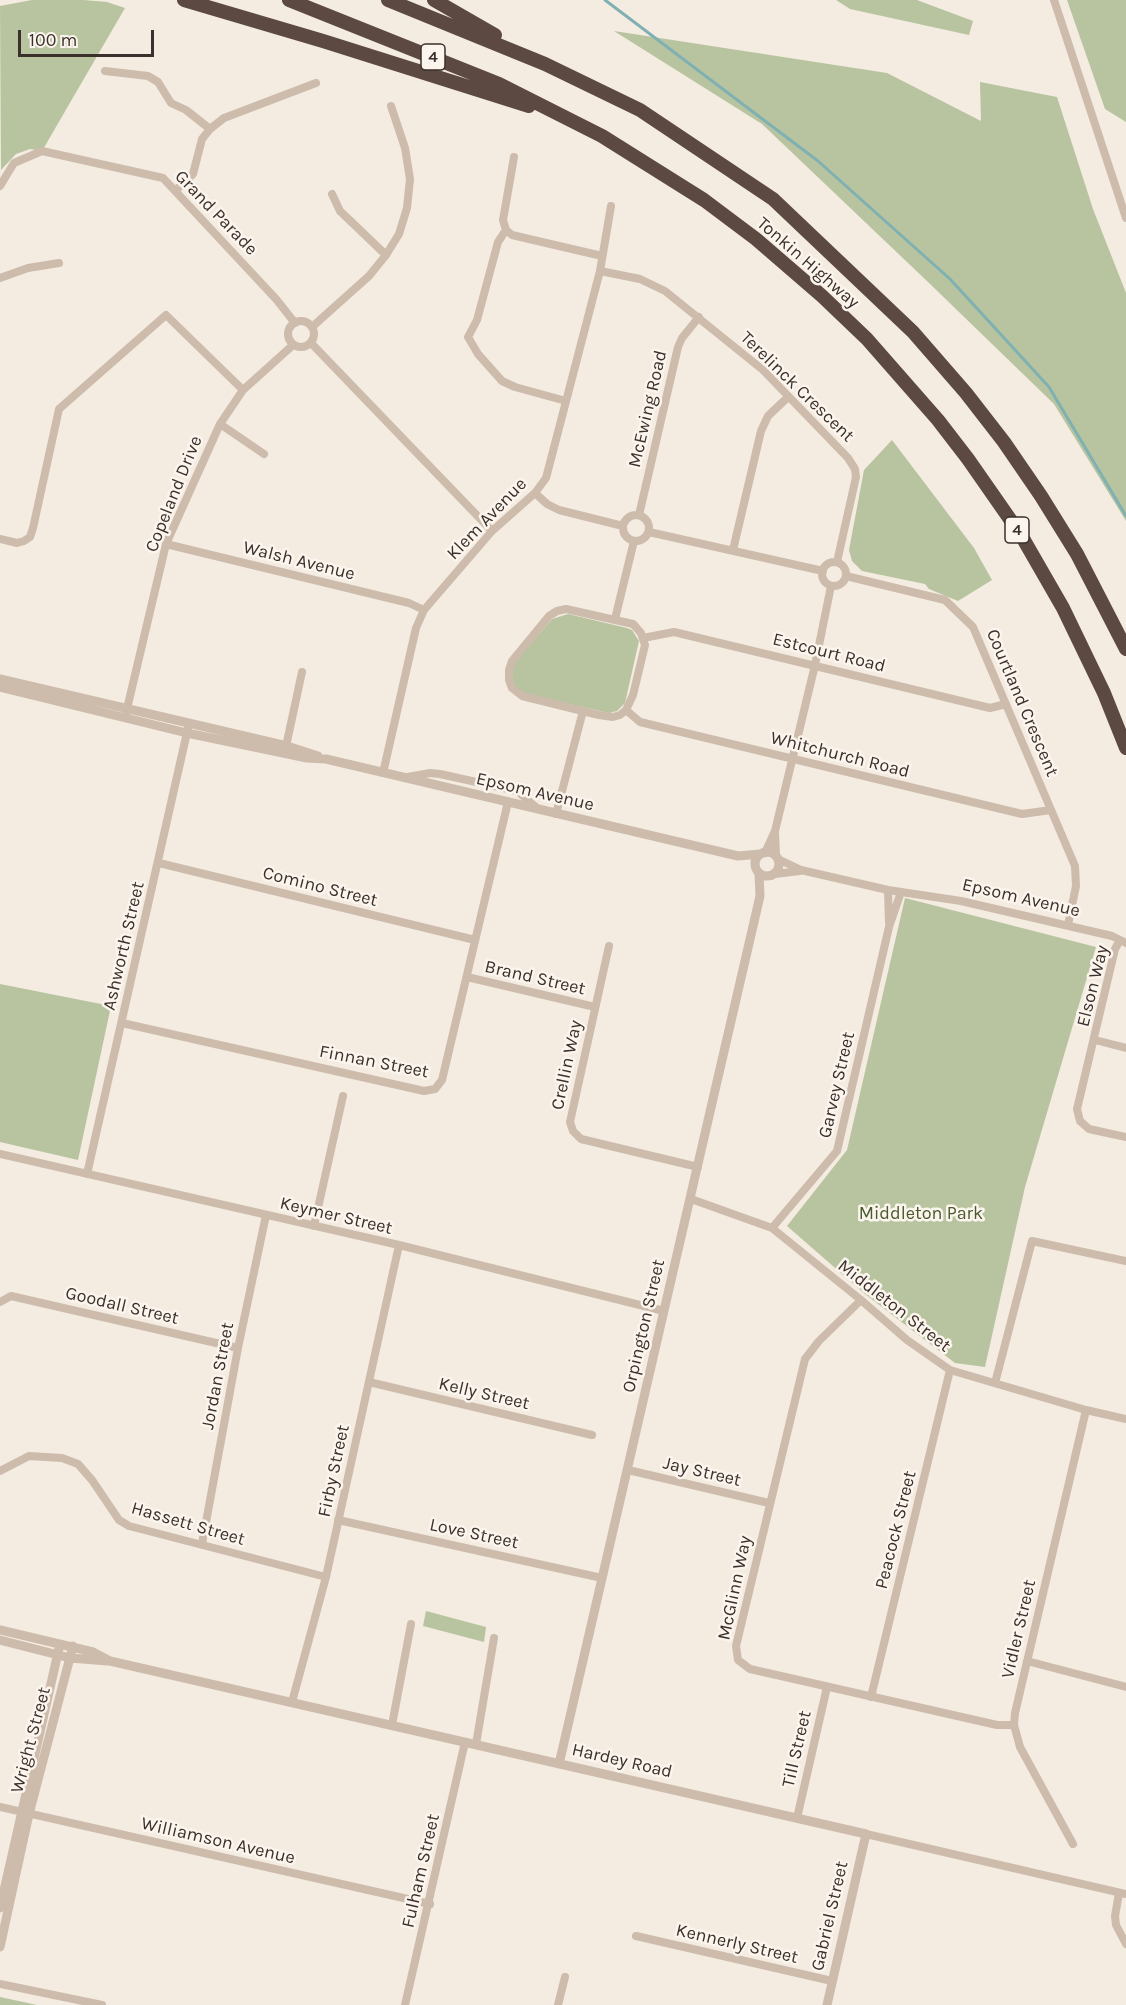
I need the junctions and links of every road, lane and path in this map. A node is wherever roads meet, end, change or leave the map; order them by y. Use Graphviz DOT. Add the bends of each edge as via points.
graph roads {
  1 [pos="184,0"];
  2 [pos="290,0"];
  3 [pos="388,0"];
  4 [pos="434,0"];
  5 [pos="1054,0"];
  6 [pos="545,64"];
  7 [pos="105,71"];
  8 [pos="316,83"];
  9 [pos="392,106"];
  10 [pos="574,121"];
  11 [pos="210,129"];
  12 [pos="514,157"];
  13 [pos="0,186"];
  14 [pos="176,191"];
  15 [pos="332,194"];
  16 [pos="611,206"];
  17 [pos="1126,218"];
  18 [pos="506,230"];
  19 [pos="386,255"];
  20 [pos="602,256"];
  21 [pos="59,263"];
  22 [pos="600,271"];
  23 [pos="0,278"];
  24 [pos="699,317"];
  25 [pos="295,323"];
  26 [pos="312,327"];
  27 [pos="310,343"];
  28 [pos="293,345"];
  29 [pos="243,390"];
  30 [pos="788,397"];
  31 [pos="566,401"];
  32 [pos="220,424"];
  33 [pos="264,454"];
  34 [pos="535,493"];
  35 [pos="639,515"];
  36 [pos="623,526"];
  37 [pos="492,531"];
  38 [pos="649,532"];
  39 [pos="0,540"];
  40 [pos="634,541"];
  41 [pos="166,544"];
  42 [pos="733,550"];
  43 [pos="837,562"];
  44 [pos="823,571"];
  45 [pos="846,576"];
  46 [pos="831,586"];
  47 [pos="424,610"];
  48 [pos="615,619"];
  49 [pos="643,638"];
  50 [pos="1126,649"];
  51 [pos="816,665"];
  52 [pos="302,672"];
  53 [pos="0,678"];
  54 [pos="0,687"];
  55 [pos="1006,704"];
  56 [pos="626,710"];
  57 [pos="583,711"];
  58 [pos="126,713"];
  59 [pos="188,728"];
  60 [pos="1126,748"];
  61 [pos="286,749"];
  62 [pos="792,758"];
  63 [pos="383,773"];
  64 [pos="404,778"];
  65 [pos="508,802"];
  66 [pos="538,809"];
  67 [pos="1051,810"];
  68 [pos="556,814"];
  69 [pos="775,831"];
  70 [pos="763,854"];
  71 [pos="738,856"];
  72 [pos="777,857"];
  73 [pos="159,863"];
  74 [pos="801,870"];
  75 [pos="758,871"];
  76 [pos="773,875"];
  77 [pos="888,891"];
  78 [pos="901,892"];
  79 [pos="760,896"];
  80 [pos="1068,925"];
  81 [pos="889,927"];
  82 [pos="475,940"];
  83 [pos="1123,941"];
  84 [pos="609,946"];
  85 [pos="467,977"];
  86 [pos="595,1007"];
  87 [pos="122,1023"];
  88 [pos="1095,1040"];
  89 [pos="1126,1048"];
  90 [pos="343,1096"];
  91 [pos="1126,1137"];
  92 [pos="0,1154"];
  93 [pos="698,1167"];
  94 [pos="87,1174"];
  95 [pos="691,1199"];
  96 [pos="266,1215"];
  97 [pos="314,1226"];
  98 [pos="772,1228"];
  99 [pos="399,1245"];
  100 [pos="1126,1261"];
  101 [pos="861,1300"];
  102 [pos="0,1302"];
  103 [pos="664,1311"];
  104 [pos="238,1348"];
  105 [pos="950,1370"];
  106 [pos="369,1382"];
  107 [pos="995,1383"];
  108 [pos="1086,1410"];
  109 [pos="1126,1419"];
  110 [pos="592,1435"];
  111 [pos="628,1470"];
  112 [pos="0,1471"];
  113 [pos="769,1503"];
  114 [pos="339,1520"];
  115 [pos="202,1544"];
  116 [pos="326,1577"];
  117 [pos="602,1578"];
  118 [pos="411,1624"];
  119 [pos="0,1630"];
  120 [pos="494,1638"];
  121 [pos="0,1640"];
  122 [pos="60,1644"];
  123 [pos="73,1646"];
  124 [pos="58,1655"];
  125 [pos="70,1658"];
  126 [pos="110,1661"];
  127 [pos="1027,1661"];
  128 [pos="827,1687"];
  129 [pos="1126,1687"];
  130 [pos="871,1697"];
  131 [pos="292,1702"];
  132 [pos="392,1725"];
  133 [pos="1014,1725"];
  134 [pos="465,1742"];
  135 [pos="476,1744"];
  136 [pos="559,1764"];
  137 [pos="0,1807"];
  138 [pos="26,1814"];
  139 [pos="797,1818"];
  140 [pos="867,1834"];
  141 [pos="1073,1844"];
  142 [pos="1123,1894"];
  143 [pos="430,1904"];
  144 [pos="0,1908"];
  145 [pos="636,1936"];
  146 [pos="1126,1944"];
  147 [pos="0,1947"];
  148 [pos="565,1977"];
  149 [pos="832,1981"];
  150 [pos="0,1984"];
  151 [pos="102,2005"];
  152 [pos="405,2005"];
  153 [pos="558,2005"];
  154 [pos="827,2005"];
  1 -- 10 [label="highway"];
  2 -- 10 [label="highway, Tonkin Highway / 4" via="499,84"];
  3 -- 6 [label="highway, Tonkin Highway / 4"];
  4 -- 6 [label="highway"];
  5 -- 17 [label="street"];
  6 -- 50 [label="highway, Tonkin Highway / 4" via="640,110 773,200 913,332 966,393 1041,496 1077,554"];
  7 -- 11 [label="street" via="148,75 158,82 171,103"];
  8 -- 11 [label="street" via="224,118"];
  9 -- 19 [label="street" via="410,179 399,234"];
  10 -- 60 [label="highway, Tonkin Highway / 4" via="643,160 732,221 867,339 938,420 1021,536 1063,608"];
  11 -- 14 [label="street" via="202,139 193,174"];
  12 -- 18 [label="street" via="503,220"];
  13 -- 14 [label="street, Grand Parade" via="14,163 42,151 163,178"];
  14 -- 25 [label="street, Grand Parade"];
  15 -- 19 [label="street" via="340,211"];
  16 -- 20 [label="street, Klem Avenue"];
  18 -- 20 [label="street" via="512,235"];
  18 -- 31 [label="street" via="498,242 477,320 468,337 502,381"];
  19 -- 26 [label="street" via="369,276"];
  20 -- 22 [label="street, Klem Avenue"];
  21 -- 23 [label="street"];
  22 -- 24 [label="street, Terelinck Crescent" via="640,279 665,291"];
  22 -- 31 [label="street, Klem Avenue"];
  24 -- 30 [label="street, Terelinck Crescent" via="763,370"];
  24 -- 35 [label="street, McEwing Road" via="678,347"];
  25 -- 26 [label="street" via="306,322"];
  25 -- 28 [label="street" via="288,333"];
  26 -- 27 [label="street" via="314,337"];
  27 -- 28 [label="street"];
  27 -- 37 [label="street"];
  28 -- 29 [label="street, Copeland Drive"];
  29 -- 32 [label="street, Copeland Drive"];
  29 -- 39 [label="street" via="166,315 59,409 30,537 17,543"];
  30 -- 42 [label="street" via="768,416 761,431"];
  30 -- 43 [label="street, Terelinck Crescent" via="855,469"];
  31 -- 34 [label="street, Klem Avenue" via="546,478"];
  32 -- 33 [label="street"];
  32 -- 41 [label="street, Copeland Drive"];
  34 -- 36 [label="street" via="559,510"];
  34 -- 37 [label="street, Klem Avenue"];
  35 -- 36 [label="street" via="631,515"];
  35 -- 38 [label="street" via="646,519"];
  36 -- 40 [label="street" via="623,532"];
  37 -- 47 [label="street, Klem Avenue"];
  38 -- 40 [label="street" via="645,538"];
  38 -- 42 [label="street"];
  40 -- 48 [label="street"];
  41 -- 47 [label="street, Walsh Avenue" via="409,603"];
  41 -- 58 [label="street, Copeland Drive"];
  42 -- 44 [label="street"];
  43 -- 44 [label="street" via="828,564"];
  43 -- 45 [label="street" via="844,567"];
  44 -- 46 [label="street"];
  45 -- 46 [label="street" via="842,583"];
  45 -- 55 [label="street, Courtland Crescent" via="945,600 973,627"];
  46 -- 51 [label="street"];
  47 -- 63 [label="street, Klem Avenue" via="416,628"];
  48 -- 49 [label="street" via="637,626"];
  48 -- 57 [label="street" via="566,609 557,611 512,661 509,680 522,696"];
  49 -- 51 [label="street, Estcourt Road" via="674,632"];
  49 -- 56 [label="street" via="638,675"];
  51 -- 55 [label="street, Estcourt Road" via="990,708"];
  51 -- 62 [label="street"];
  52 -- 61 [label="street"];
  53 -- 58 [label="street, Epsom Avenue"];
  54 -- 58 [label="street, Epsom Avenue"];
  55 -- 67 [label="street, Courtland Crescent"];
  56 -- 57 [label="street" via="613,717"];
  56 -- 62 [label="street, Whitchurch Road" via="640,722"];
  57 -- 68 [label="street"];
  58 -- 59 [label="street, Epsom Avenue"];
  59 -- 61 [label="street, Epsom Avenue"];
  59 -- 73 [label="street, Ashworth Street"];
  61 -- 63 [label="street, Epsom Avenue"];
  62 -- 67 [label="street, Whitchurch Road" via="1023,814"];
  62 -- 69 [label="street"];
  63 -- 64 [label="street, Epsom Avenue"];
  64 -- 65 [label="street, Epsom Avenue"];
  64 -- 66 [label="street" via="440,774 517,791"];
  65 -- 66 [label="street, Epsom Avenue"];
  65 -- 82 [label="street, Finnan Street"];
  66 -- 68 [label="street, Epsom Avenue"];
  67 -- 80 [label="street, Courtland Crescent" via="1075,866 1076,886"];
  68 -- 71 [label="street, Epsom Avenue"];
  69 -- 70 [label="street"];
  69 -- 72 [label="street"];
  70 -- 71 [label="street, Epsom Avenue"];
  70 -- 72 [label="street"];
  70 -- 75 [label="street" via="756,860"];
  71 -- 75 [label="street, Epsom Avenue"];
  72 -- 74 [label="street, Epsom Avenue"];
  72 -- 76 [label="street" via="779,867"];
  73 -- 82 [label="street, Comino Street"];
  73 -- 87 [label="street, Ashworth Street"];
  74 -- 76 [label="street, Epsom Avenue"];
  74 -- 77 [label="street, Epsom Avenue"];
  75 -- 76 [label="street"];
  75 -- 79 [label="street, Orpington Street"];
  76 -- 79 [label="street, Orpington Street"];
  77 -- 78 [label="street, Epsom Avenue"];
  77 -- 81 [label="street, Garvey Street"];
  78 -- 80 [label="street, Epsom Avenue"];
  78 -- 81 [label="street, Garvey Street"];
  79 -- 93 [label="street, Orpington Street"];
  80 -- 83 [label="street, Epsom Avenue"];
  81 -- 98 [label="street, Garvey Street" via="837,1150"];
  82 -- 85 [label="street, Finnan Street"];
  83 -- 88 [label="street, Elson Way" via="1115,949"];
  84 -- 86 [label="street, Crellin Way"];
  85 -- 86 [label="street, Brand Street"];
  85 -- 87 [label="street, Finnan Street" via="442,1080 435,1089 424,1091"];
  86 -- 93 [label="street, Crellin Way" via="570,1122 573,1131 581,1139"];
  87 -- 94 [label="street, Ashworth Street"];
  88 -- 89 [label="street, Elson Way"];
  88 -- 91 [label="street, Elson Way" via="1077,1109 1080,1121 1089,1129"];
  90 -- 97 [label="street"];
  92 -- 94 [label="street, Keymer Street"];
  93 -- 95 [label="street, Orpington Street"];
  94 -- 96 [label="street, Keymer Street"];
  95 -- 98 [label="street, Middleton Street"];
  95 -- 103 [label="street, Orpington Street"];
  96 -- 97 [label="street, Keymer Street"];
  96 -- 104 [label="street, Jordan Street"];
  97 -- 99 [label="street, Keymer Street"];
  98 -- 101 [label="street, Middleton Street"];
  99 -- 103 [label="street, Keymer Street"];
  99 -- 106 [label="street, Firby Street"];
  100 -- 107 [label="street" via="1032,1241"];
  101 -- 105 [label="street, Middleton Street" via="907,1340"];
  101 -- 113 [label="street, McGlinn Way" via="805,1359"];
  102 -- 104 [label="street, Goodall Street" via="11,1296"];
  103 -- 111 [label="street, Orpington Street"];
  104 -- 115 [label="street, Jordan Street"];
  105 -- 107 [label="street, Middleton Street"];
  105 -- 130 [label="street, Peacock Street"];
  106 -- 110 [label="street, Kelly Street"];
  106 -- 114 [label="street, Firby Street"];
  107 -- 108 [label="street, Middleton Street"];
  108 -- 109 [label="street, Middleton Street"];
  108 -- 127 [label="street, Vidler Street"];
  111 -- 113 [label="street, Jay Street"];
  111 -- 117 [label="street, Orpington Street"];
  112 -- 115 [label="street, Hassett Street" via="29,1456 62,1458 78,1464 119,1520 129,1527"];
  113 -- 128 [label="street, McGlinn Way" via="736,1646 738,1659 750,1669"];
  114 -- 116 [label="street, Firby Street"];
  114 -- 117 [label="street, Love Street"];
  115 -- 116 [label="street, Hassett Street"];
  116 -- 131 [label="street, Firby Street"];
  117 -- 136 [label="street, Orpington Street"];
  118 -- 132 [label="street"];
  119 -- 122 [label="street, Hardey Road"];
  120 -- 135 [label="street"];
  121 -- 124 [label="street, Hardey Road"];
  122 -- 123 [label="street, Hardey Road"];
  122 -- 124 [label="street, Wright Street"];
  123 -- 125 [label="street, Wright Street"];
  123 -- 126 [label="street, Hardey Road"];
  124 -- 125 [label="street, Hardey Road"];
  124 -- 138 [label="street, Wright Street"];
  125 -- 126 [label="street, Hardey Road"];
  125 -- 138 [label="street, Wright Street"];
  126 -- 131 [label="street, Hardey Road"];
  127 -- 129 [label="street"];
  127 -- 133 [label="street, Vidler Street"];
  128 -- 130 [label="street, McGlinn Way"];
  128 -- 139 [label="street, Till Street"];
  130 -- 133 [label="street, McGlinn Way" via="997,1725"];
  131 -- 132 [label="street, Hardey Road"];
  132 -- 134 [label="street, Hardey Road"];
  133 -- 141 [label="street, Vidler Street" via="1020,1747"];
  134 -- 135 [label="street, Hardey Road"];
  134 -- 143 [label="street, Fulham Street"];
  135 -- 136 [label="street, Hardey Road"];
  136 -- 139 [label="street, Hardey Road"];
  137 -- 138 [label="street, Williamson Avenue"];
  138 -- 143 [label="street, Williamson Avenue"];
  138 -- 144 [label="street, Wright Street"];
  138 -- 147 [label="street, Wright Street"];
  139 -- 140 [label="street, Hardey Road"];
  140 -- 142 [label="street, Hardey Road"];
  140 -- 149 [label="street, Gabriel Street"];
  142 -- 146 [label="street" via="1115,1916"];
  143 -- 152 [label="street, Fulham Street"];
  145 -- 149 [label="street, Kennerly Street"];
  148 -- 153 [label="street"];
  149 -- 154 [label="street, Gabriel Street"];
  150 -- 151 [label="street"];
}
